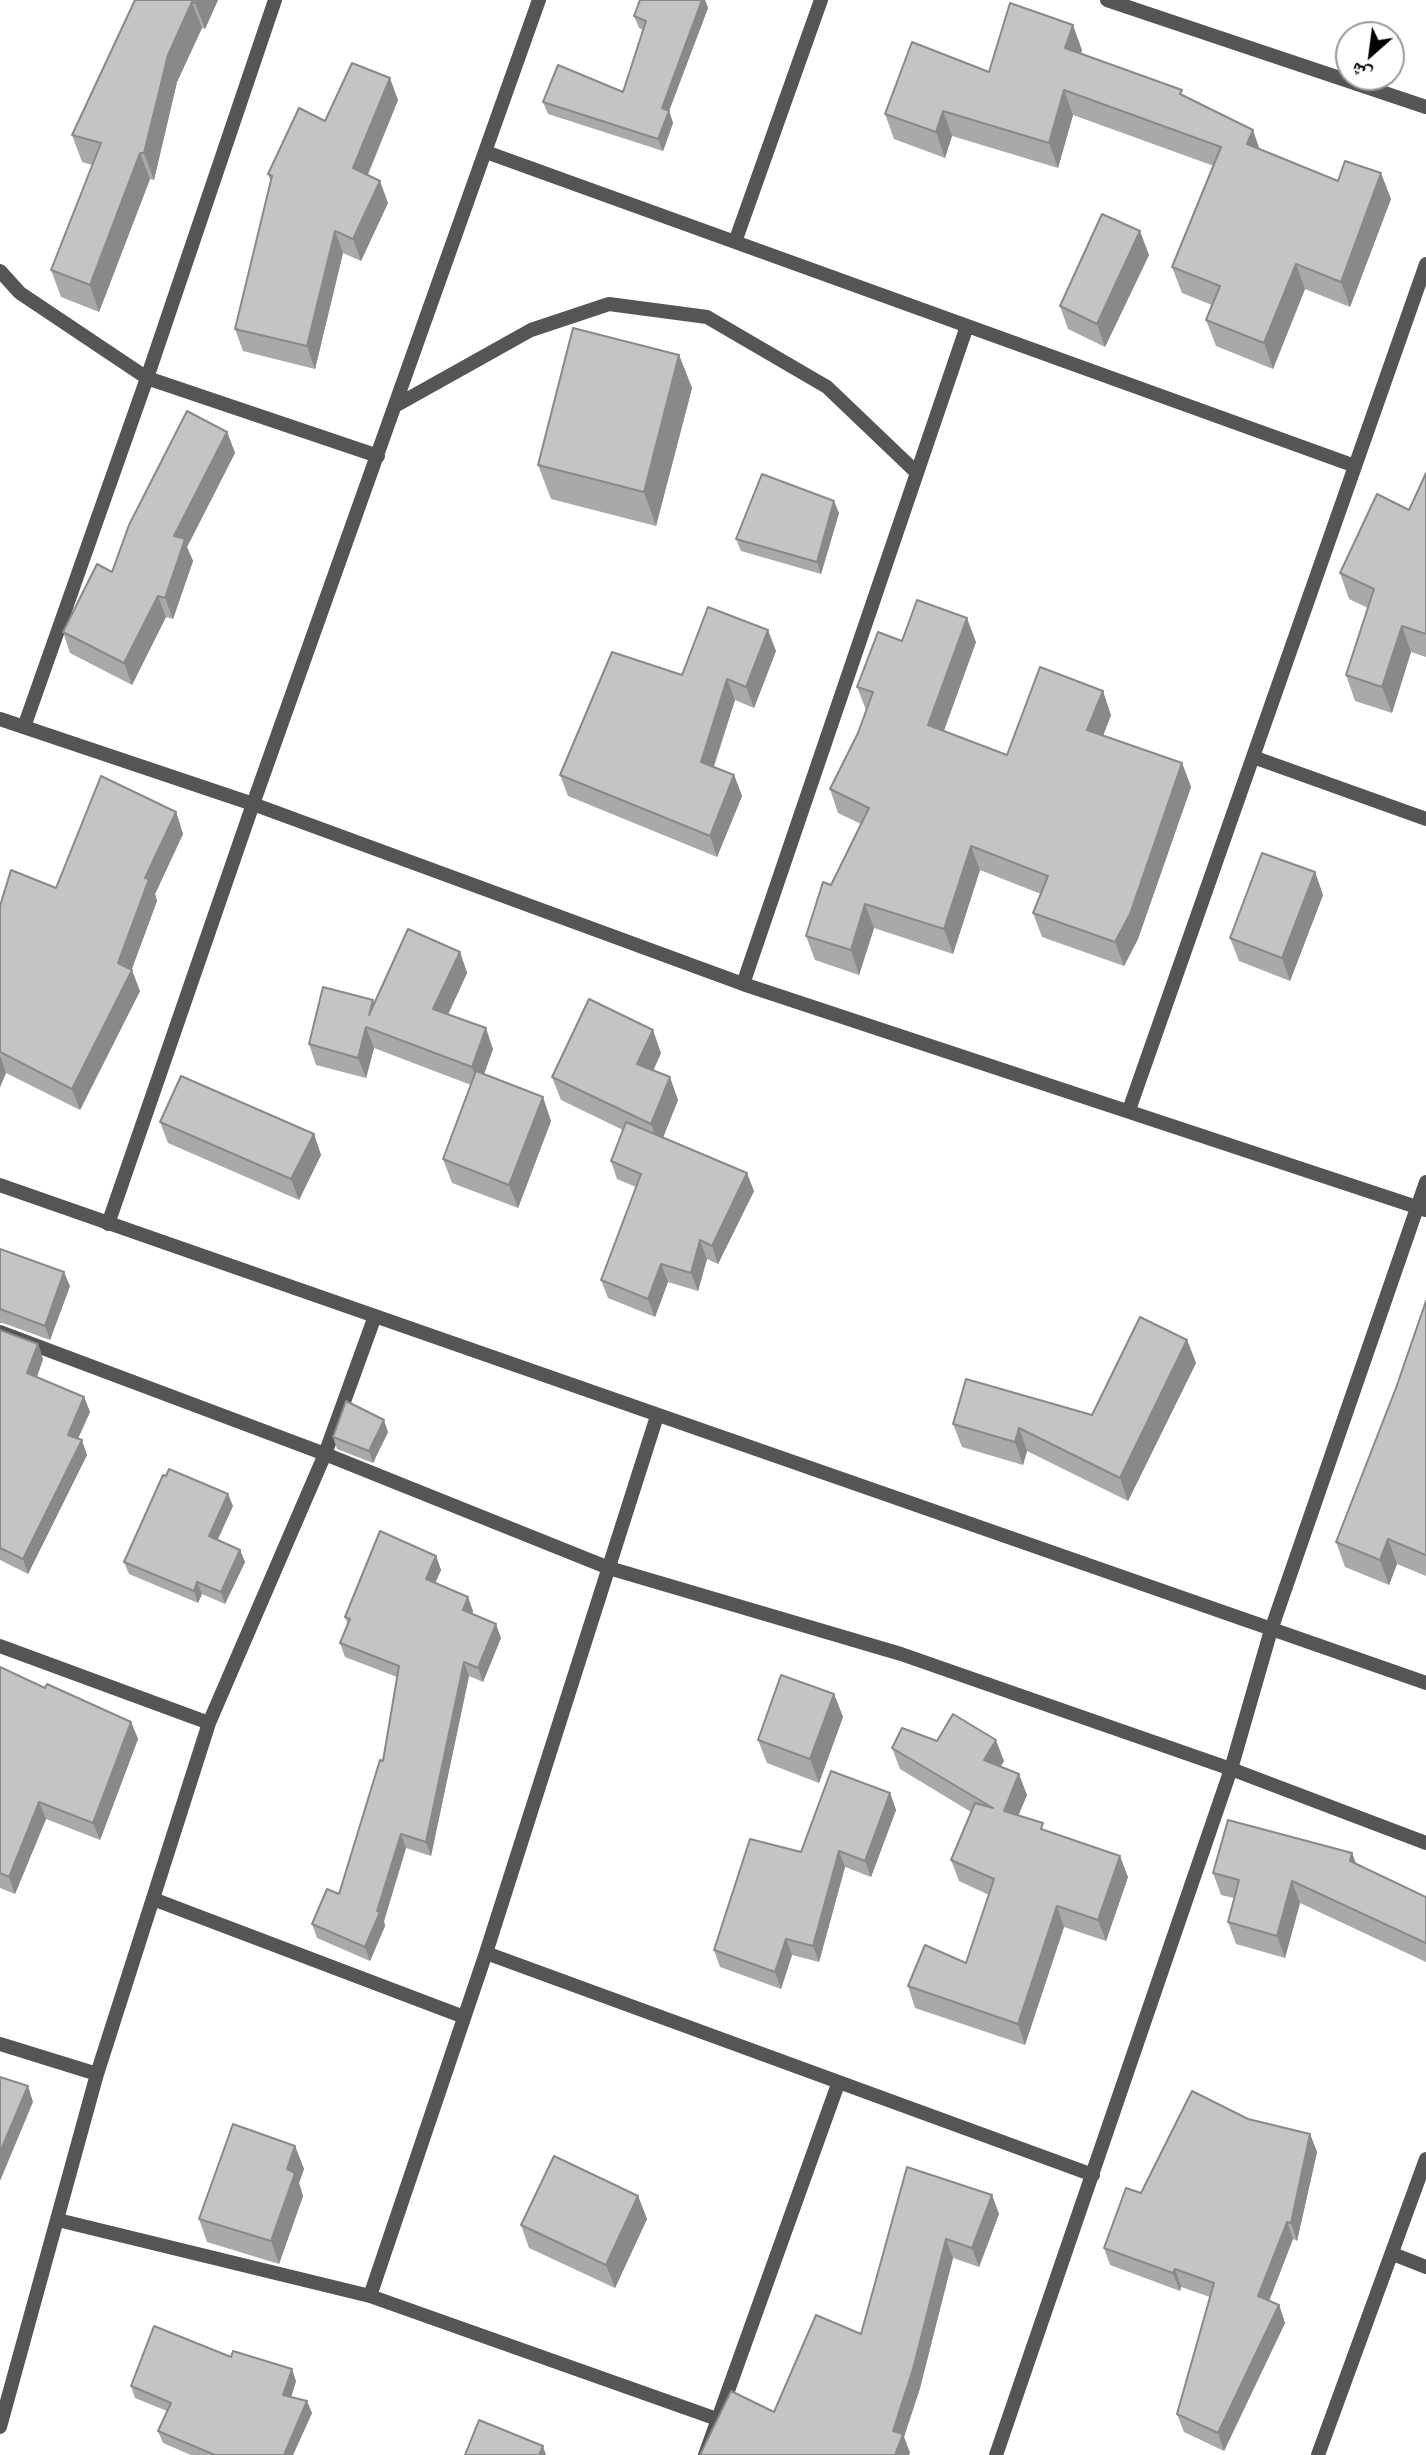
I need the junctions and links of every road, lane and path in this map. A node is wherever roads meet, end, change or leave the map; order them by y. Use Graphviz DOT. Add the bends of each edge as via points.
graph roads {
  1 [pos="275,0"];
  2 [pos="539,0"];
  3 [pos="821,0"];
  4 [pos="1107,0"];
  5 [pos="1426,107"];
  6 [pos="486,152"];
  7 [pos="735,242"];
  8 [pos="1426,264"];
  9 [pos="0,271"];
  10 [pos="967,326"];
  11 [pos="147,378"];
  12 [pos="395,406"];
  13 [pos="378,456"];
  14 [pos="1355,466"];
  15 [pos="917,473"];
  16 [pos="0,719"];
  17 [pos="24,727"];
  18 [pos="1252,757"];
  19 [pos="253,804"];
  20 [pos="1426,819"];
  21 [pos="743,984"];
  22 [pos="1129,1110"];
  23 [pos="1426,1182"];
  24 [pos="0,1185"];
  25 [pos="1422,1208"];
  26 [pos="108,1224"];
  27 [pos="375,1316"];
  28 [pos="0,1332"];
  29 [pos="657,1416"];
  30 [pos="325,1454"];
  31 [pos="608,1568"];
  32 [pos="1271,1630"];
  33 [pos="0,1646"];
  34 [pos="1426,1683"];
  35 [pos="209,1723"];
  36 [pos="1231,1769"];
  37 [pos="1426,1843"];
  38 [pos="153,1899"];
  39 [pos="486,1953"];
  40 [pos="464,2017"];
  41 [pos="0,2044"];
  42 [pos="97,2074"];
  43 [pos="838,2084"];
  44 [pos="1426,2159"];
  45 [pos="1093,2175"];
  46 [pos="58,2220"];
  47 [pos="1393,2253"];
  48 [pos="1426,2267"];
  49 [pos="370,2296"];
  50 [pos="717,2419"];
  51 [pos="0,2427"];
  52 [pos="705,2455"];
  53 [pos="996,2455"];
  54 [pos="1318,2455"];
  1 -- 11 [label="street"];
  2 -- 6 [label="street"];
  3 -- 7 [label="street"];
  4 -- 5 [label="street"];
  6 -- 7 [label="street"];
  6 -- 12 [label="street"];
  7 -- 10 [label="street"];
  8 -- 14 [label="street"];
  9 -- 11 [label="street" via="20,293"];
  10 -- 14 [label="street"];
  10 -- 15 [label="street"];
  11 -- 13 [label="street"];
  11 -- 17 [label="street"];
  12 -- 13 [label="street"];
  12 -- 15 [label="street" via="531,330 609,304 706,317 827,387"];
  13 -- 19 [label="street"];
  14 -- 18 [label="street"];
  15 -- 21 [label="street"];
  16 -- 17 [label="street"];
  17 -- 19 [label="street"];
  18 -- 20 [label="street"];
  18 -- 22 [label="street"];
  19 -- 21 [label="street"];
  19 -- 26 [label="street"];
  21 -- 22 [label="street"];
  22 -- 25 [label="street"];
  23 -- 25 [label="street"];
  24 -- 26 [label="street"];
  25 -- 32 [label="street"];
  26 -- 27 [label="street"];
  27 -- 29 [label="street"];
  27 -- 30 [label="street"];
  28 -- 30 [label="street"];
  29 -- 31 [label="street"];
  29 -- 32 [label="street"];
  30 -- 31 [label="street"];
  30 -- 35 [label="street"];
  31 -- 36 [label="street" via="901,1654"];
  31 -- 39 [label="street"];
  32 -- 34 [label="street"];
  32 -- 36 [label="street"];
  33 -- 35 [label="street"];
  35 -- 38 [label="street"];
  36 -- 37 [label="street"];
  36 -- 45 [label="street"];
  38 -- 40 [label="street"];
  38 -- 42 [label="street"];
  39 -- 40 [label="street"];
  39 -- 43 [label="street"];
  40 -- 49 [label="street"];
  41 -- 42 [label="street"];
  42 -- 46 [label="street"];
  43 -- 45 [label="street"];
  43 -- 50 [label="street"];
  44 -- 47 [label="street"];
  45 -- 53 [label="street"];
  46 -- 49 [label="street"];
  46 -- 51 [label="street"];
  47 -- 48 [label="street"];
  47 -- 54 [label="street"];
  49 -- 50 [label="street"];
  50 -- 52 [label="street"];
}
